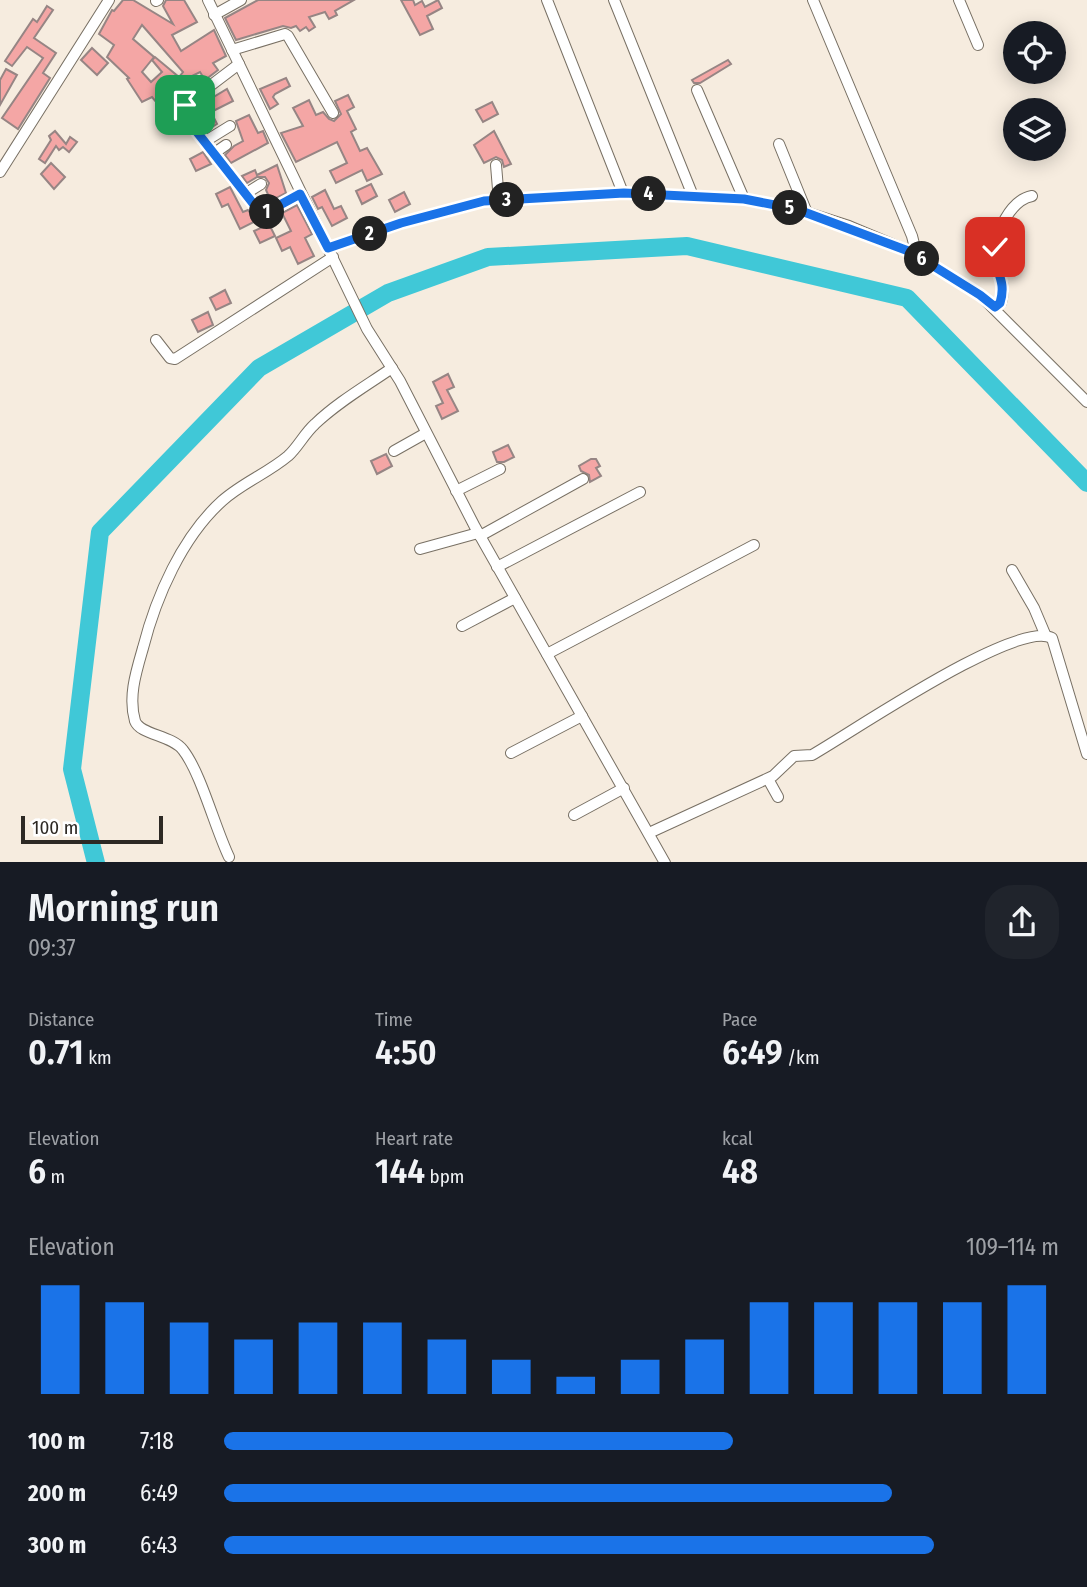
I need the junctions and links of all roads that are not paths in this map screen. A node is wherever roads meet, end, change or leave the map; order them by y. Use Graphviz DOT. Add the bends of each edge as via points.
graph roads {
  1 [pos="109,0"];
  2 [pos="208,0"];
  3 [pos="241,0"];
  4 [pos="547,0"];
  5 [pos="614,0"];
  6 [pos="813,0"];
  7 [pos="959,0"];
  8 [pos="214,15"];
  9 [pos="978,45"];
  10 [pos="232,51"];
  11 [pos="239,64"];
  12 [pos="697,90"];
  13 [pos="333,113"];
  14 [pos="230,127"];
  15 [pos="204,142"];
  16 [pos="779,144"];
  17 [pos="226,145"];
  18 [pos="213,154"];
  19 [pos="496,165"];
  20 [pos="0,172"];
  21 [pos="261,184"];
  22 [pos="624,193"];
  23 [pos="245,194"];
  24 [pos="300,194"];
  25 [pos="694,196"];
  26 [pos="1032,196"];
  27 [pos="744,199"];
  28 [pos="499,201"];
  29 [pos="807,213"];
  30 [pos="330,252"];
  31 [pos="917,256"];
  32 [pos="995,307"];
  33 [pos="156,340"];
  34 [pos="392,368"];
  35 [pos="1087,402"];
  36 [pos="426,433"];
  37 [pos="394,451"];
  38 [pos="500,469"];
  39 [pos="583,479"];
  40 [pos="456,491"];
  41 [pos="640,492"];
  42 [pos="479,534"];
  43 [pos="754,545"];
  44 [pos="420,549"];
  45 [pos="498,567"];
  46 [pos="1012,570"];
  47 [pos="515,598"];
  48 [pos="462,626"];
  49 [pos="1045,634"];
  50 [pos="547,654"];
  51 [pos="582,716"];
  52 [pos="511,752"];
  53 [pos="1087,754"];
  54 [pos="768,779"];
  55 [pos="624,788"];
  56 [pos="778,797"];
  57 [pos="574,815"];
  58 [pos="649,833"];
  59 [pos="229,857"];
  60 [pos="664,862"];
  1 -- 20 [label="street"];
  2 -- 8 [label="street"];
  3 -- 8 [label="street"];
  4 -- 22 [label="street"];
  5 -- 25 [label="street"];
  6 -- 31 [label="street"];
  7 -- 9 [label="street"];
  8 -- 10 [label="street"];
  10 -- 11 [label="street"];
  10 -- 13 [label="street" via="285,34"];
  11 -- 15 [label="street" via="182,108"];
  11 -- 24 [label="street"];
  12 -- 27 [label="street"];
  14 -- 15 [label="street"];
  15 -- 18 [label="street"];
  16 -- 29 [label="street"];
  17 -- 18 [label="street"];
  18 -- 23 [label="street"];
  19 -- 28 [label="street"];
  21 -- 23 [label="street"];
  22 -- 25 [label="street"];
  22 -- 28 [label="street"];
  23 -- 24 [label="street" via="263,214"];
  24 -- 30 [label="street"];
  25 -- 27 [label="street"];
  26 -- 32 [label="street" via="1016,204 999,231 994,254 1004,285"];
  27 -- 29 [label="street"];
  28 -- 30 [label="street" via="401,223"];
  29 -- 31 [label="street"];
  30 -- 33 [label="street" via="175,359"];
  30 -- 34 [label="street" via="367,329"];
  31 -- 32 [label="street"];
  32 -- 35 [label="street"];
  34 -- 36 [label="street"];
  34 -- 59 [label="street" via="332,408 286,458 223,500 205,518 169,578 149,624 134,678 136,723 173,741 187,755"];
  36 -- 37 [label="street"];
  36 -- 40 [label="street"];
  38 -- 40 [label="street"];
  39 -- 42 [label="street"];
  40 -- 42 [label="street"];
  41 -- 45 [label="street"];
  42 -- 44 [label="street"];
  42 -- 45 [label="street"];
  43 -- 50 [label="street"];
  45 -- 47 [label="street"];
  46 -- 49 [label="street"];
  47 -- 48 [label="street"];
  47 -- 50 [label="street"];
  49 -- 53 [label="street" via="1052,638 1058,653"];
  49 -- 54 [label="street" via="989,651 812,755 794,756"];
  50 -- 51 [label="street"];
  51 -- 52 [label="street"];
  51 -- 55 [label="street"];
  54 -- 56 [label="street"];
  54 -- 58 [label="street"];
  55 -- 57 [label="street"];
  55 -- 58 [label="street"];
  58 -- 60 [label="street"];
}
